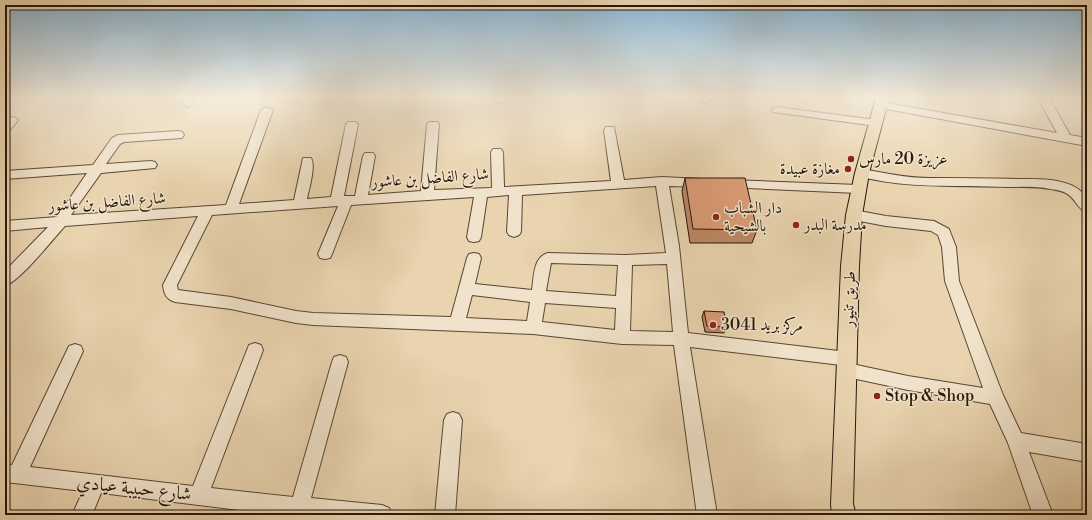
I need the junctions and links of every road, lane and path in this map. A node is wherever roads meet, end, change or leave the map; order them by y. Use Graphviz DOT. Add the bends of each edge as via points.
graph roads {
  1 [pos="263,122"];
  2 [pos="870,122"];
  3 [pos="986,122"];
  4 [pos="1057,122"];
  5 [pos="876,123"];
  6 [pos="352,124"];
  7 [pos="432,124"];
  8 [pos="610,130"];
  9 [pos="178,135"];
  10 [pos="1066,138"];
  11 [pos="1087,142"];
  12 [pos="497,152"];
  13 [pos="369,156"];
  14 [pos="308,161"];
  15 [pos="151,166"];
  16 [pos="98,168"];
  17 [pos="5,175"];
  18 [pos="662,181"];
  19 [pos="860,181"];
  20 [pos="618,184"];
  21 [pos="516,190"];
  22 [pos="498,191"];
  23 [pos="481,192"];
  24 [pos="427,195"];
  25 [pos="361,200"];
  26 [pos="341,201"];
  27 [pos="299,205"];
  28 [pos="1087,208"];
  29 [pos="230,210"];
  30 [pos="207,211"];
  31 [pos="854,215"];
  32 [pos="60,222"];
  33 [pos="5,226"];
  34 [pos="514,232"];
  35 [pos="474,237"];
  36 [pos="325,254"];
  37 [pos="474,258"];
  38 [pos="672,258"];
  39 [pos="625,260"];
  40 [pos="5,280"];
  41 [pos="466,289"];
  42 [pos="539,297"];
  43 [pos="623,302"];
  44 [pos="457,324"];
  45 [pos="533,328"];
  46 [pos="622,336"];
  47 [pos="681,339"];
  48 [pos="255,350"];
  49 [pos="75,351"];
  50 [pos="340,362"];
  51 [pos="847,365"];
  52 [pos="995,397"];
  53 [pos="453,420"];
  54 [pos="1016,441"];
  55 [pos="1087,453"];
  56 [pos="11,474"];
  57 [pos="96,484"];
  58 [pos="199,495"];
  59 [pos="298,507"];
  60 [pos="249,508"];
  61 [pos="841,511"];
  62 [pos="82,515"];
  63 [pos="382,515"];
  64 [pos="445,515"];
  65 [pos="707,515"];
  66 [pos="1043,515"];
  1 -- 29 [label="street"];
  2 -- 5 [label="street"];
  3 -- 10 [label="street"];
  4 -- 10 [label="street"];
  5 -- 19 [label="main road, طريق تنيور"];
  6 -- 26 [label="street"];
  7 -- 24 [label="street"];
  8 -- 20 [label="street"];
  9 -- 16 [label="street" via="118,140"];
  10 -- 11 [label="street"];
  12 -- 22 [label="street"];
  13 -- 25 [label="street"];
  14 -- 27 [label="street"];
  15 -- 16 [label="street"];
  16 -- 17 [label="street"];
  16 -- 32 [label="street"];
  18 -- 19 [label="street, شارع الفاضل بن عاشور"];
  18 -- 20 [label="street, شارع الفاضل بن عاشور"];
  18 -- 38 [label="street"];
  19 -- 28 [label="street, شارع الفاضل بن عاشور" via="888,178 928,182 1049,184 1069,189"];
  19 -- 31 [label="main road, طريق تنيور"];
  20 -- 21 [label="street, شارع الفاضل بن عاشور"];
  21 -- 22 [label="street, شارع الفاضل بن عاشور"];
  21 -- 34 [label="street"];
  22 -- 23 [label="street, شارع الفاضل بن عاشور"];
  23 -- 24 [label="street, شارع الفاضل بن عاشور"];
  23 -- 35 [label="street"];
  24 -- 25 [label="street, شارع الفاضل بن عاشور"];
  25 -- 26 [label="street, شارع الفاضل بن عاشور"];
  26 -- 27 [label="street, شارع الفاضل بن عاشور"];
  26 -- 36 [label="street"];
  27 -- 29 [label="street, شارع الفاضل بن عاشور"];
  29 -- 30 [label="street, شارع الفاضل بن عاشور"];
  30 -- 32 [label="street, شارع الفاضل بن عاشور"];
  30 -- 44 [label="street" via="170,285 175,296 232,303 308,319"];
  31 -- 51 [label="main road, طريق تنيور"];
  31 -- 52 [label="street" via="934,226 944,232 950,247 952,281"];
  32 -- 33 [label="street, شارع الفاضل بن عاشور"];
  32 -- 40 [label="street"];
  37 -- 41 [label="street"];
  38 -- 39 [label="street"];
  38 -- 47 [label="street"];
  39 -- 42 [label="street" via="548,258 544,262"];
  39 -- 43 [label="street"];
  41 -- 42 [label="street"];
  41 -- 44 [label="street"];
  42 -- 43 [label="street"];
  42 -- 45 [label="street"];
  43 -- 46 [label="street"];
  44 -- 45 [label="street"];
  45 -- 46 [label="street"];
  46 -- 47 [label="street"];
  47 -- 51 [label="street"];
  47 -- 65 [label="street"];
  48 -- 58 [label="street"];
  49 -- 56 [label="street"];
  50 -- 59 [label="street"];
  51 -- 52 [label="street" via="916,385"];
  51 -- 61 [label="main road, طريق تنيور"];
  52 -- 54 [label="street"];
  53 -- 64 [label="street"];
  54 -- 55 [label="street"];
  54 -- 66 [label="street"];
  56 -- 57 [label="street, شارع حبيبة عيادي"];
  57 -- 58 [label="street, شارع حبيبة عيادي"];
  57 -- 62 [label="street"];
  58 -- 60 [label="street, شارع حبيبة عيادي"];
  59 -- 60 [label="street, شارع حبيبة عيادي"];
  59 -- 63 [label="street, شارع حبيبة عيادي"];
}
